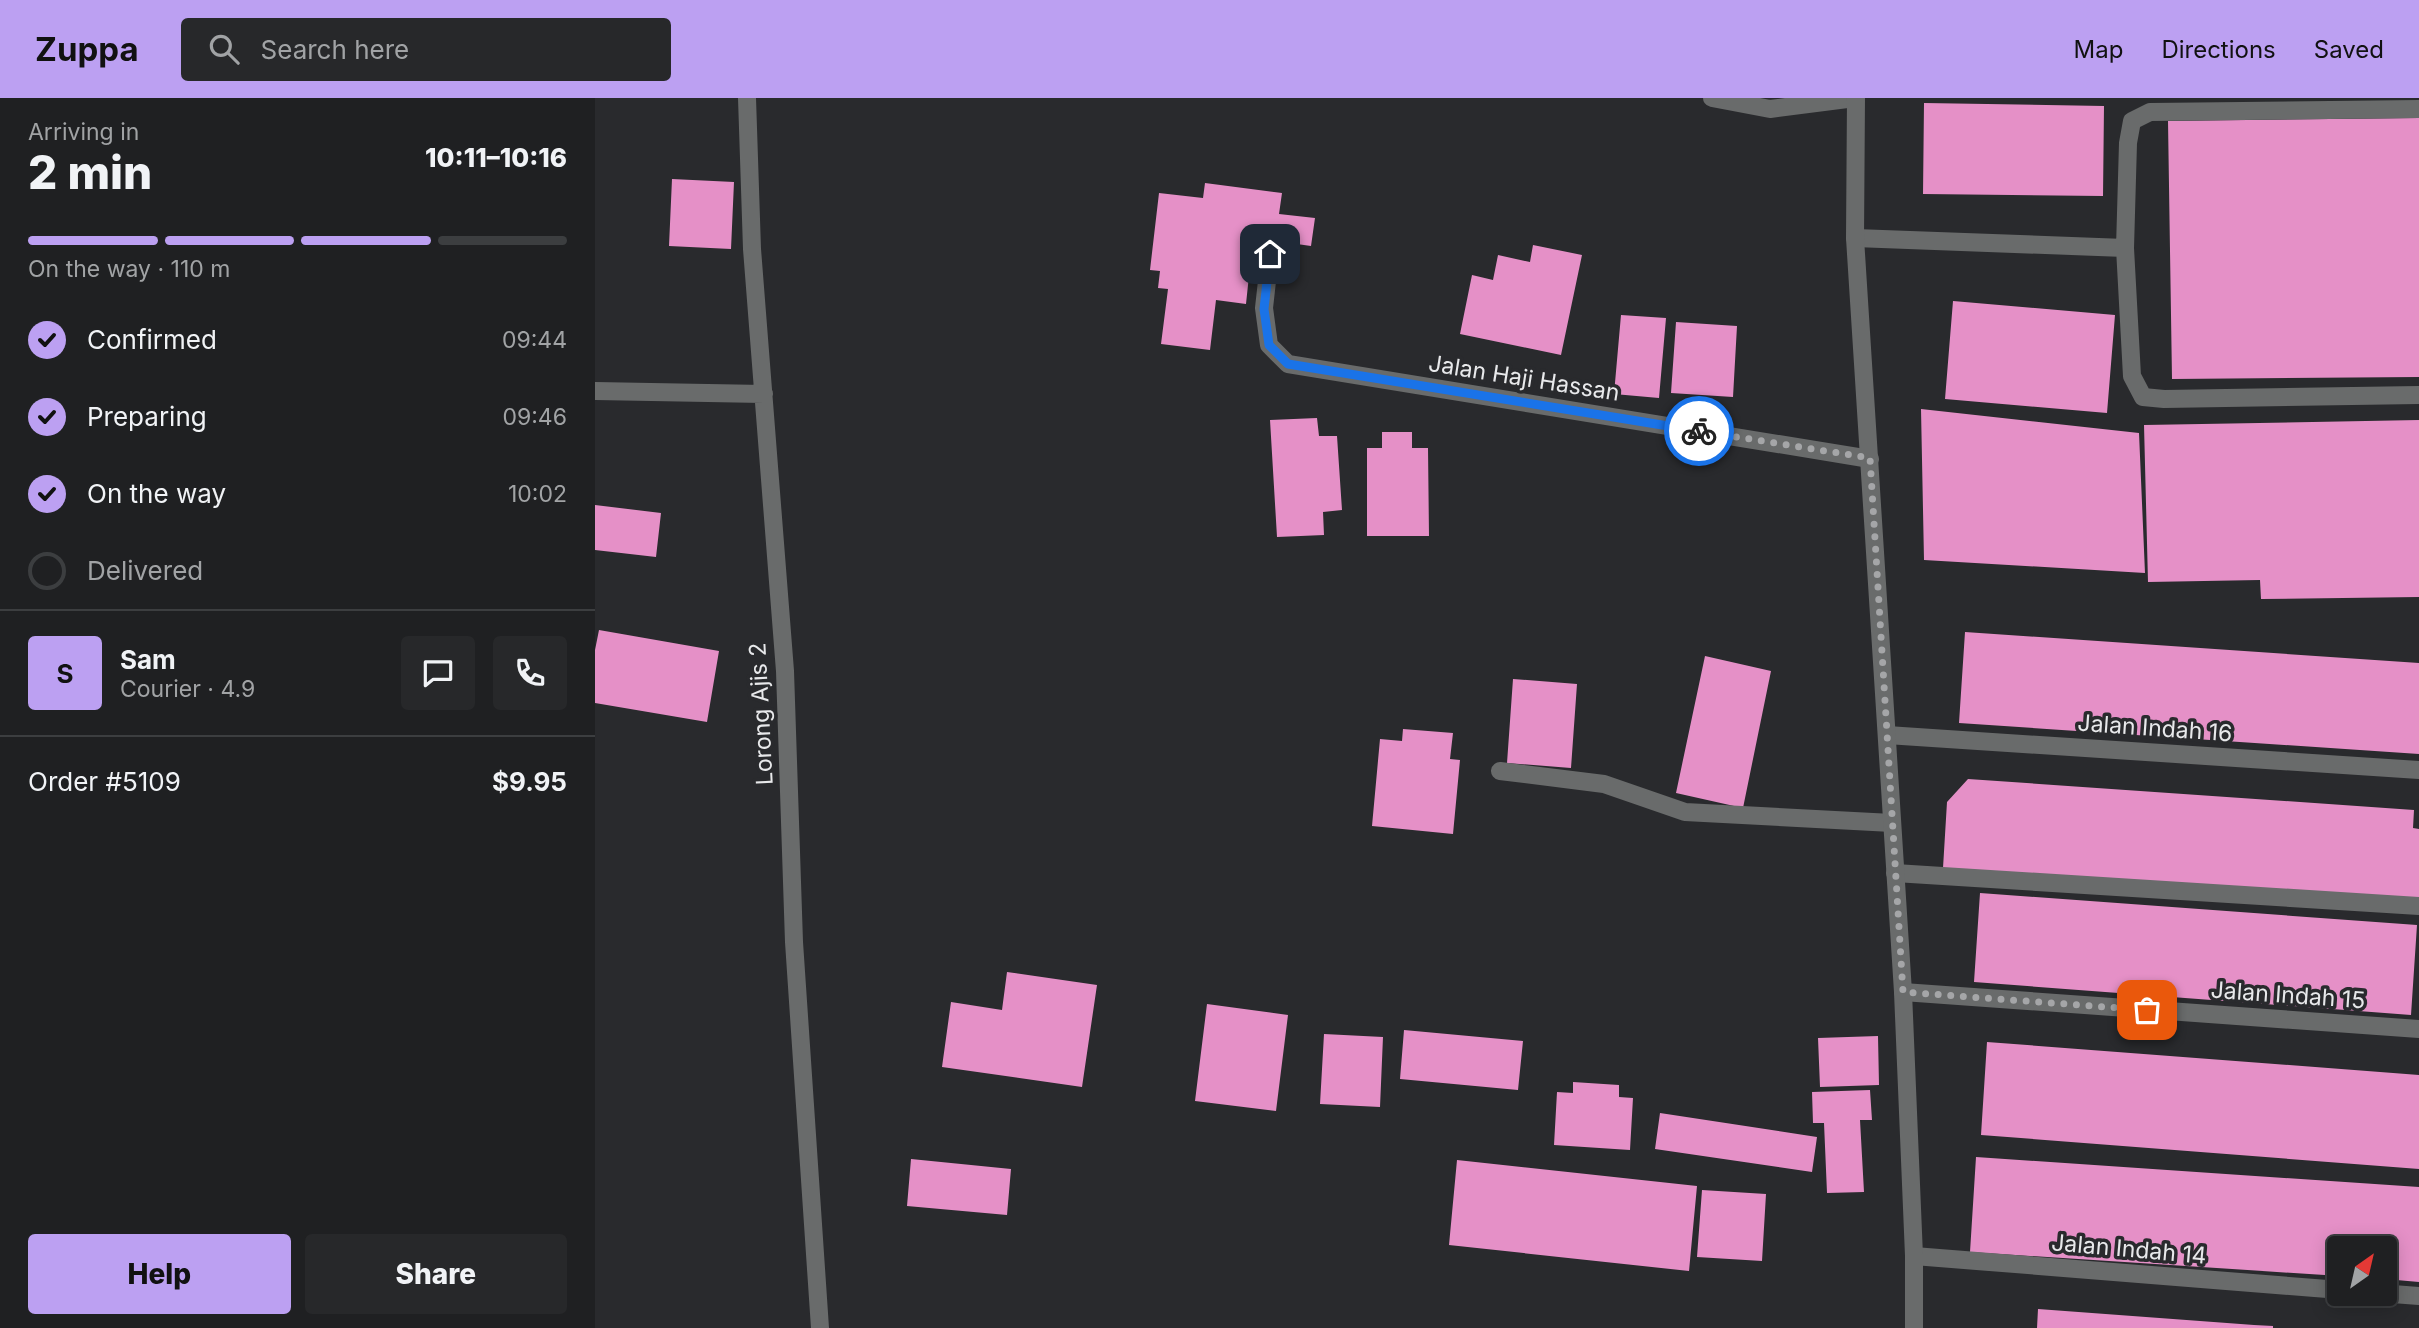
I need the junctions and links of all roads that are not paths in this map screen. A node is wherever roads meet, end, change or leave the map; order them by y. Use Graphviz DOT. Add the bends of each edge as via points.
graph roads {
  1 [pos="747,98"];
  2 [pos="1711,98"];
  3 [pos="1855,98"];
  4 [pos="2419,109"];
  5 [pos="1855,238"];
  6 [pos="2125,248"];
  7 [pos="1270,254"];
  8 [pos="595,391"];
  9 [pos="764,394"];
  10 [pos="2419,395"];
  11 [pos="1870,458"];
  12 [pos="1887,735"];
  13 [pos="2419,770"];
  14 [pos="1500,771"];
  15 [pos="1892,823"];
  16 [pos="1895,873"];
  17 [pos="2419,906"];
  18 [pos="1903,992"];
  19 [pos="2419,1029"];
  20 [pos="1914,1256"];
  21 [pos="2327,1289"];
  22 [pos="2397,1294"];
  23 [pos="2419,1296"];
  24 [pos="820,1328"];
  25 [pos="1914,1328"];
  1 -- 9 [label="street, Lorong Ajis 2"];
  2 -- 3 [label="street" via="1770,109"];
  3 -- 5 [label="street"];
  4 -- 6 [label="street" via="2150,112 2132,121"];
  5 -- 6 [label="street"];
  5 -- 11 [label="street"];
  6 -- 10 [label="street" via="2132,376 2143,397"];
  7 -- 11 [label="street, Jalan Haji Hassan" via="1264,309 1269,345 1288,364"];
  8 -- 9 [label="street"];
  9 -- 24 [label="street, Lorong Ajis 2" via="785,671 794,942"];
  11 -- 12 [label="street"];
  12 -- 13 [label="street, Jalan Indah 16"];
  12 -- 15 [label="street"];
  14 -- 15 [label="street" via="1604,784 1685,812"];
  15 -- 16 [label="street"];
  16 -- 17 [label="street"];
  16 -- 18 [label="street"];
  18 -- 19 [label="street, Jalan Indah 15"];
  18 -- 20 [label="street"];
  20 -- 21 [label="street, Jalan Indah 14"];
  20 -- 25 [label="street"];
  22 -- 23 [label="street"];
}
